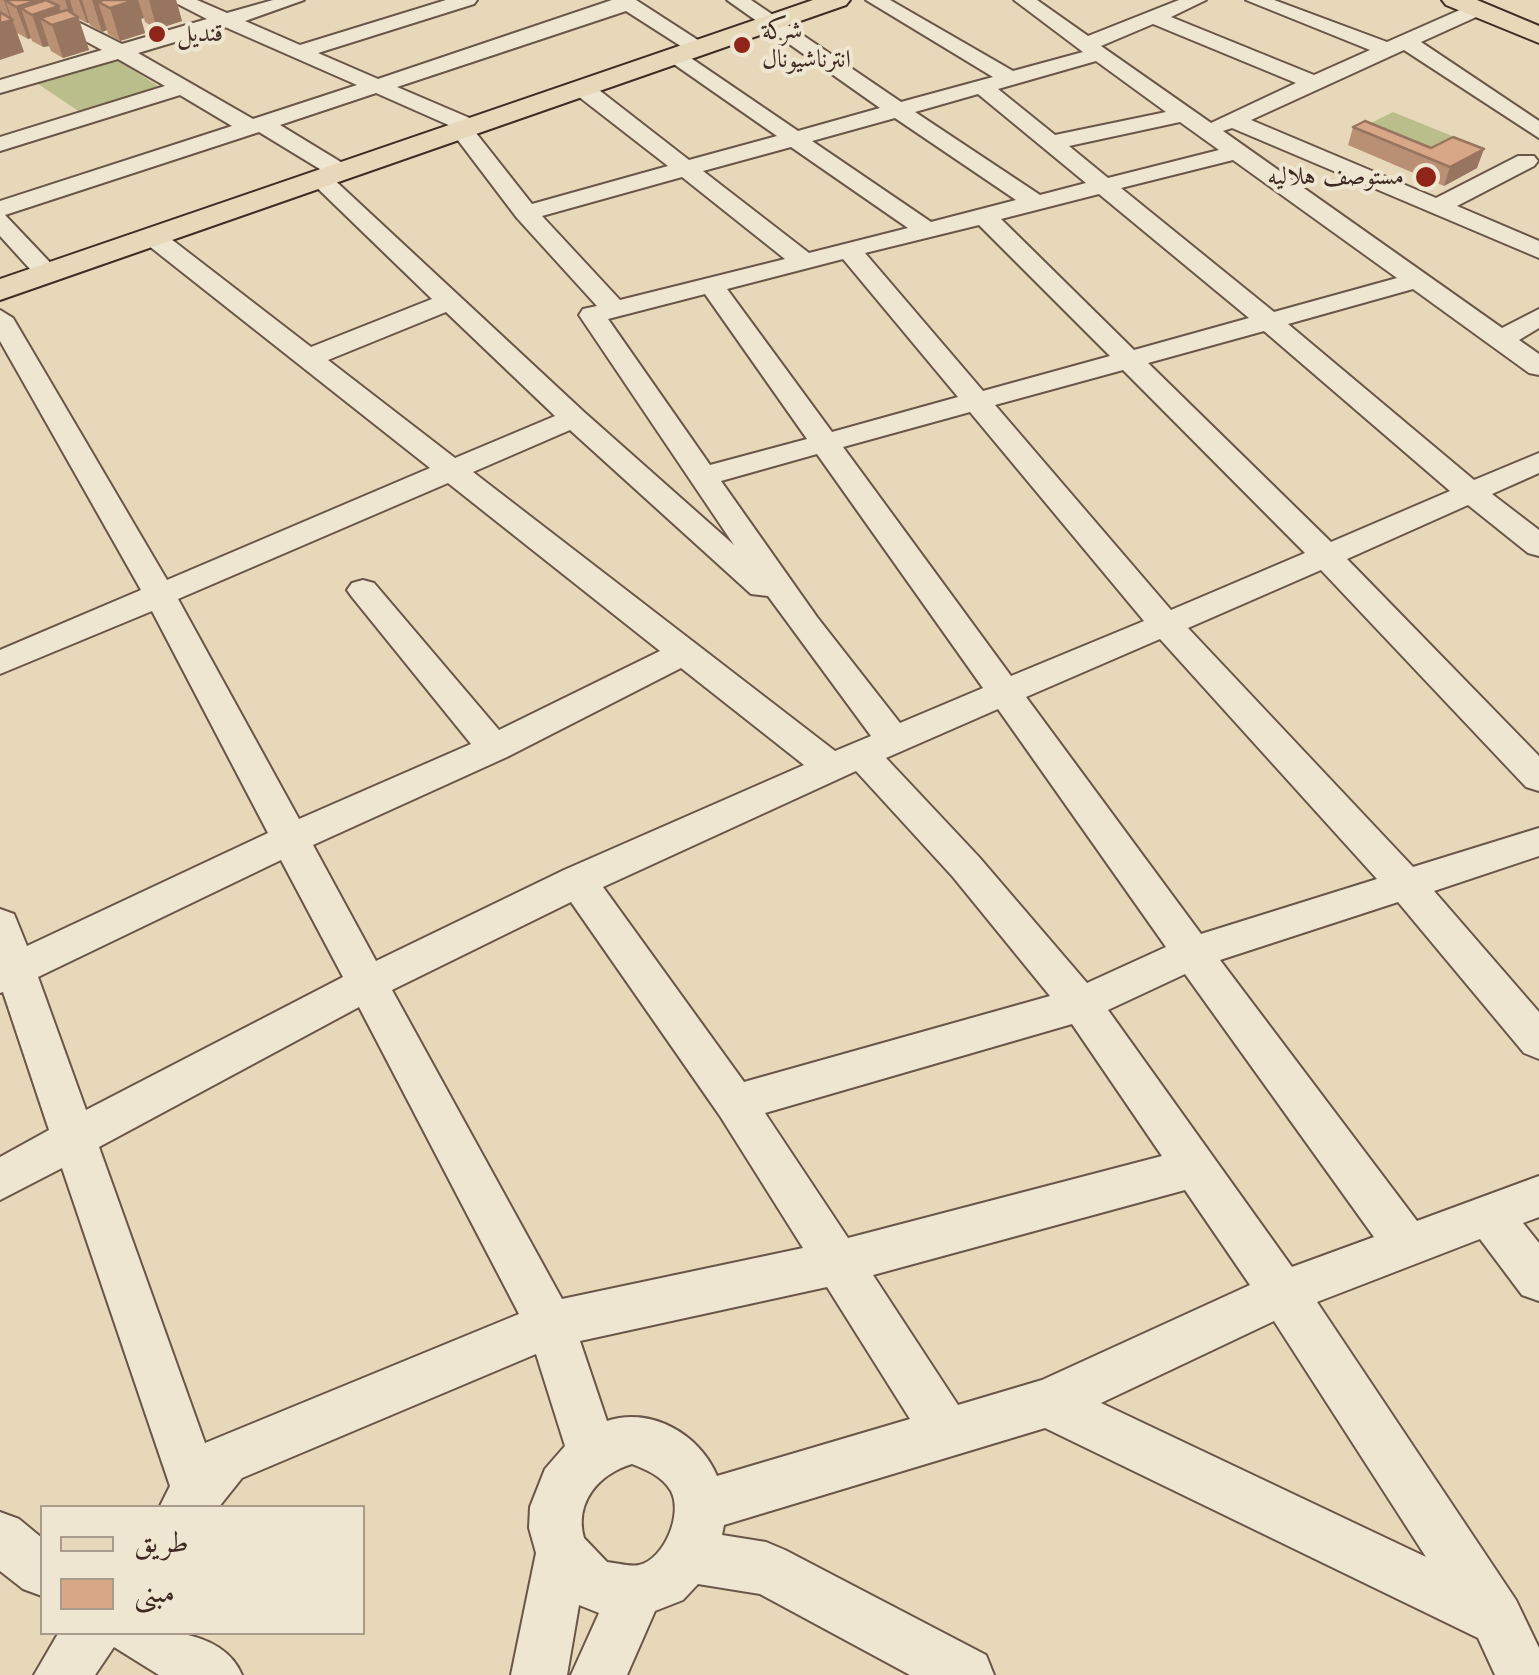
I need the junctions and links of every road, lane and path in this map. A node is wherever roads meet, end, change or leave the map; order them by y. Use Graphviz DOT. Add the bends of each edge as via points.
graph roads {
  1 [pos="19,0"];
  2 [pos="180,0"];
  3 [pos="294,0"];
  4 [pos="467,0"];
  5 [pos="737,0"];
  6 [pos="837,0"];
  7 [pos="876,0"];
  8 [pos="1024,0"];
  9 [pos="1196,0"];
  10 [pos="1256,0"];
  11 [pos="1315,0"];
  12 [pos="625,2"];
  13 [pos="1473,3"];
  14 [pos="426,5"];
  15 [pos="1287,11"];
  16 [pos="1153,17"];
  17 [pos="223,19"];
  18 [pos="1539,22"];
  19 [pos="771,23"];
  20 [pos="1539,35"];
  21 [pos="1396,45"];
  22 [pos="1093,49"];
  23 [pos="485,50"];
  24 [pos="121,52"];
  25 [pos="298,52"];
  26 [pos="686,52"];
  27 [pos="1010,78"];
  28 [pos="6,81"];
  29 [pos="1314,83"];
  30 [pos="375,85"];
  31 [pos="981,86"];
  32 [pos="184,87"];
  33 [pos="582,88"];
  34 [pos="1539,97"];
  35 [pos="1501,107"];
  36 [pos="896,110"];
  37 [pos="1186,114"];
  38 [pos="78,120"];
  39 [pos="256,125"];
  40 [pos="1222,125"];
  41 [pos="467,128"];
  42 [pos="1539,130"];
  43 [pos="798,138"];
  44 [pos="1052,142"];
  45 [pos="0,144"];
  46 [pos="1238,152"];
  47 [pos="1526,161"];
  48 [pos="686,170"];
  49 [pos="330,175"];
  50 [pos="1105,186"];
  51 [pos="1036,202"];
  52 [pos="1437,207"];
  53 [pos="0,209"];
  54 [pos="526,213"];
  55 [pos="984,216"];
  56 [pos="0,221"];
  57 [pos="927,230"];
  58 [pos="153,237"];
  59 [pos="849,250"];
  60 [pos="1539,250"];
  61 [pos="804,262"];
  62 [pos="48,274"];
  63 [pos="1418,280"];
  64 [pos="711,285"];
  65 [pos="0,290"];
  66 [pos="449,301"];
  67 [pos="614,310"];
  68 [pos="1539,317"];
  69 [pos="0,318"];
  70 [pos="1268,322"];
  71 [pos="1500,340"];
  72 [pos="310,358"];
  73 [pos="1126,360"];
  74 [pos="1539,367"];
  75 [pos="975,402"];
  76 [pos="574,418"];
  77 [pos="822,443"];
  78 [pos="1539,462"];
  79 [pos="452,469"];
  80 [pos="704,476"];
  81 [pos="1473,492"];
  82 [pos="1539,546"];
  83 [pos="1324,554"];
  84 [pos="363,590"];
  85 [pos="160,596"];
  86 [pos="1165,624"];
  87 [pos="805,625"];
  88 [pos="685,652"];
  89 [pos="0,664"];
  90 [pos="1004,694"];
  91 [pos="494,748"];
  92 [pos="862,754"];
  93 [pos="1539,778"];
  94 [pos="290,838"];
  95 [pos="1539,842"];
  96 [pos="578,881"];
  97 [pos="1406,884"];
  98 [pos="0,925"];
  99 [pos="1192,953"];
  100 [pos="8,973"];
  101 [pos="365,983"];
  102 [pos="1080,1004"];
  103 [pos="1539,1041"];
  104 [pos="735,1102"];
  105 [pos="76,1137"];
  106 [pos="1192,1168"];
  107 [pos="0,1180"];
  108 [pos="1539,1196"];
  109 [pos="1488,1214"];
  110 [pos="1408,1247"];
  111 [pos="836,1263"];
  112 [pos="1539,1279"];
  113 [pos="1283,1293"];
  114 [pos="550,1326"];
  115 [pos="1046,1403"];
  116 [pos="947,1432"];
  117 [pos="592,1452"];
  118 [pos="191,1499"];
  119 [pos="695,1531"];
  120 [pos="0,1538"];
  121 [pos="562,1552"];
  122 [pos="40,1568"];
  123 [pos="637,1590"];
  124 [pos="1497,1619"];
  125 [pos="91,1635"];
  126 [pos="141,1635"];
  127 [pos="62,1675"];
  128 [pos="214,1675"];
  129 [pos="538,1675"];
  130 [pos="599,1675"];
  131 [pos="966,1675"];
  132 [pos="1523,1675"];
  1 -- 24 [label="street"];
  2 -- 17 [label="street"];
  3 -- 17 [label="street"];
  4 -- 14 [label="street"];
  5 -- 19 [label="street"];
  6 -- 19 [label="main road"];
  7 -- 27 [label="street"];
  8 -- 22 [label="street"];
  9 -- 16 [label="street"];
  10 -- 15 [label="street"];
  11 -- 15 [label="street"];
  12 -- 23 [label="street"];
  12 -- 26 [label="street"];
  13 -- 18 [label="main road"];
  13 -- 20 [label="main road"];
  13 -- 21 [label="street"];
  14 -- 23 [label="street"];
  14 -- 25 [label="street"];
  15 -- 21 [label="street"];
  16 -- 22 [label="street"];
  16 -- 29 [label="street"];
  17 -- 24 [label="street"];
  17 -- 25 [label="street"];
  19 -- 26 [label="main road"];
  19 -- 36 [label="street"];
  21 -- 29 [label="street"];
  21 -- 35 [label="street"];
  22 -- 27 [label="street"];
  22 -- 37 [label="street"];
  23 -- 30 [label="street"];
  24 -- 28 [label="street"];
  24 -- 32 [label="street"];
  25 -- 30 [label="street"];
  26 -- 33 [label="main road"];
  26 -- 43 [label="street"];
  27 -- 31 [label="street"];
  28 -- 38 [label="street"];
  29 -- 40 [label="street"];
  30 -- 39 [label="street"];
  30 -- 41 [label="street"];
  31 -- 36 [label="street"];
  31 -- 44 [label="street"];
  32 -- 38 [label="street"];
  32 -- 39 [label="street"];
  33 -- 41 [label="main road"];
  33 -- 48 [label="street"];
  34 -- 35 [label="street"];
  35 -- 42 [label="street"];
  36 -- 43 [label="street"];
  36 -- 51 [label="street"];
  37 -- 40 [label="street"];
  37 -- 44 [label="street"];
  38 -- 45 [label="street"];
  39 -- 49 [label="street"];
  39 -- 53 [label="street"];
  40 -- 46 [label="street"];
  40 -- 52 [label="street"];
  41 -- 49 [label="main road"];
  41 -- 54 [label="street"];
  43 -- 48 [label="street"];
  43 -- 57 [label="street"];
  44 -- 50 [label="street"];
  46 -- 50 [label="street"];
  46 -- 63 [label="street"];
  47 -- 52 [label="street"];
  48 -- 54 [label="street"];
  48 -- 61 [label="street"];
  49 -- 58 [label="main road"];
  49 -- 66 [label="street"];
  50 -- 51 [label="street"];
  50 -- 70 [label="street"];
  51 -- 55 [label="street"];
  52 -- 60 [label="street"];
  54 -- 67 [label="street"];
  55 -- 57 [label="street"];
  55 -- 73 [label="street"];
  56 -- 62 [label="street"];
  57 -- 59 [label="street"];
  58 -- 62 [label="main road"];
  58 -- 72 [label="street"];
  59 -- 61 [label="street"];
  59 -- 75 [label="street"];
  61 -- 64 [label="street"];
  62 -- 65 [label="main road"];
  63 -- 70 [label="street"];
  63 -- 71 [label="street"];
  64 -- 67 [label="street"];
  64 -- 77 [label="street"];
  66 -- 72 [label="street"];
  66 -- 76 [label="street"];
  67 -- 80 [label="street" via="592,315"];
  68 -- 71 [label="street"];
  69 -- 85 [label="street"];
  70 -- 73 [label="street"];
  70 -- 81 [label="street"];
  71 -- 74 [label="street"];
  72 -- 79 [label="street"];
  73 -- 75 [label="street"];
  73 -- 83 [label="street"];
  75 -- 77 [label="street"];
  75 -- 86 [label="street"];
  76 -- 79 [label="street"];
  76 -- 87 [label="street"];
  77 -- 80 [label="street"];
  77 -- 90 [label="street"];
  78 -- 81 [label="street"];
  79 -- 85 [label="street"];
  79 -- 88 [label="street"];
  80 -- 87 [label="street"];
  81 -- 82 [label="street"];
  81 -- 83 [label="street"];
  83 -- 86 [label="street"];
  83 -- 93 [label="street"];
  84 -- 91 [label="street"];
  85 -- 89 [label="street"];
  85 -- 94 [label="street"];
  86 -- 90 [label="street"];
  86 -- 97 [label="street"];
  87 -- 92 [label="street"];
  88 -- 91 [label="street"];
  88 -- 92 [label="street"];
  90 -- 92 [label="street"];
  90 -- 99 [label="street"];
  91 -- 94 [label="street"];
  92 -- 96 [label="street"];
  92 -- 102 [label="street"];
  94 -- 100 [label="street"];
  94 -- 101 [label="street"];
  95 -- 97 [label="street"];
  96 -- 101 [label="street"];
  96 -- 104 [label="street"];
  97 -- 99 [label="street"];
  97 -- 103 [label="street"];
  98 -- 100 [label="street"];
  99 -- 102 [label="street"];
  99 -- 110 [label="street"];
  100 -- 105 [label="street"];
  101 -- 105 [label="street"];
  101 -- 114 [label="street"];
  102 -- 104 [label="street"];
  102 -- 106 [label="street"];
  104 -- 111 [label="street"];
  105 -- 107 [label="street"];
  105 -- 118 [label="street"];
  106 -- 111 [label="street"];
  106 -- 113 [label="street"];
  108 -- 109 [label="street"];
  109 -- 110 [label="street"];
  109 -- 112 [label="street"];
  110 -- 113 [label="street"];
  111 -- 114 [label="street"];
  111 -- 116 [label="street"];
  113 -- 115 [label="street"];
  113 -- 124 [label="street"];
  114 -- 117 [label="street"];
  114 -- 118 [label="street" via="224,1460"];
  115 -- 116 [label="street"];
  115 -- 124 [label="street"];
  116 -- 119 [label="street"];
  117 -- 119 [label="street" via="632,1439 672,1452 698,1485"];
  117 -- 121 [label="street" via="575,1467 556,1508"];
  119 -- 123 [label="street" via="675,1572"];
  119 -- 131 [label="street"];
  120 -- 122 [label="street"];
  121 -- 123 [label="street" via="593,1584 614,1592"];
  121 -- 129 [label="street"];
  123 -- 130 [label="street"];
  124 -- 132 [label="street"];
  125 -- 127 [label="street"];
  126 -- 128 [label="street"];
}
